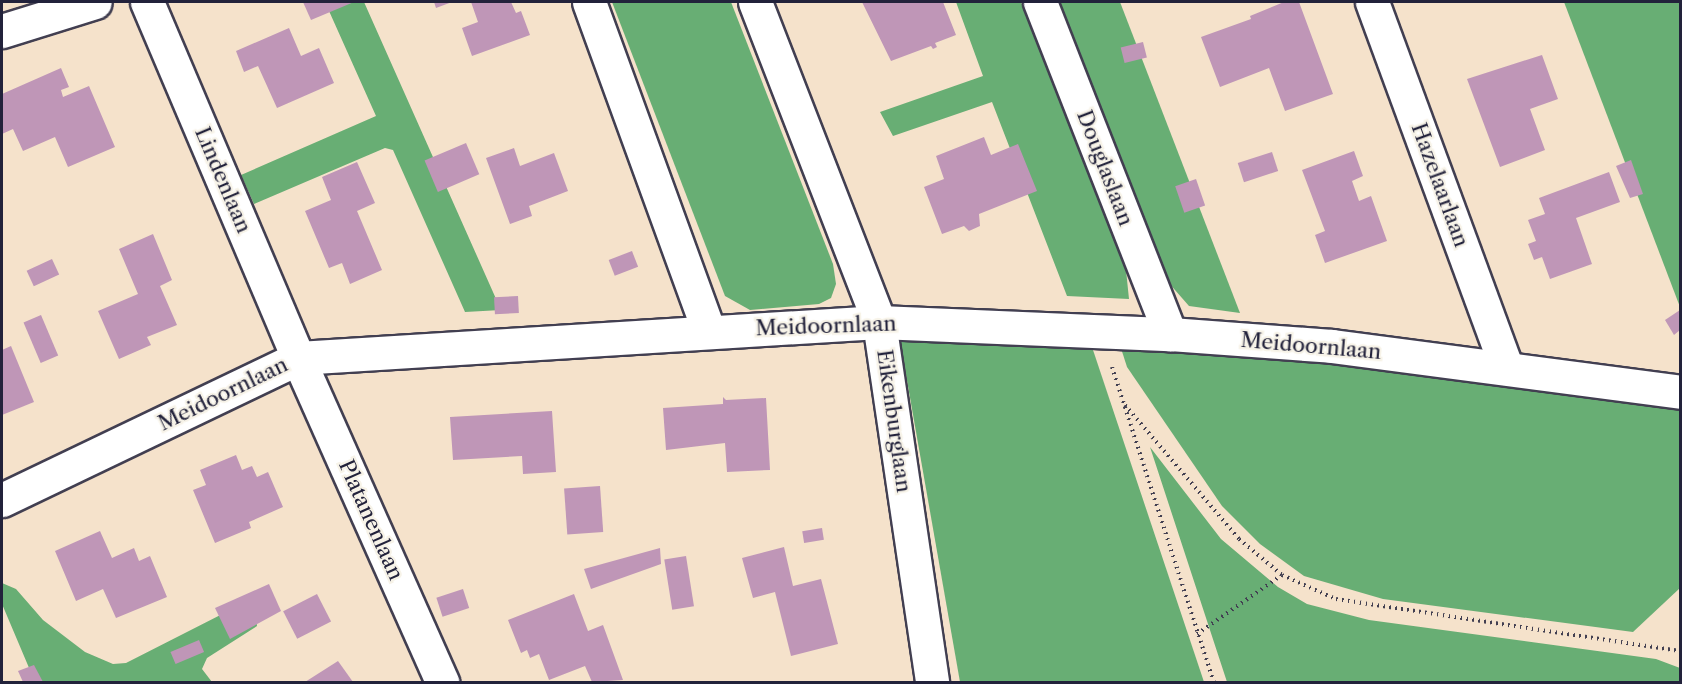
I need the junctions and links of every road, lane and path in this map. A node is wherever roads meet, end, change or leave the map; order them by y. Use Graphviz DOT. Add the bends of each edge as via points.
graph roads {
  1 [pos="94,2"];
  2 [pos="147,2"];
  3 [pos="589,2"];
  4 [pos="756,2"];
  5 [pos="1040,2"];
  6 [pos="1372,2"];
  7 [pos="2,31"];
  8 [pos="879,322"];
  9 [pos="709,332"];
  10 [pos="1101,332"];
  11 [pos="1170,334"];
  12 [pos="298,358"];
  13 [pos="1507,368"];
  14 [pos="1680,392"];
  15 [pos="1125,405"];
  16 [pos="2,500"];
  17 [pos="1282,575"];
  18 [pos="1197,634"];
  19 [pos="1680,651"];
  20 [pos="442,682"];
  21 [pos="932,682"];
  22 [pos="1214,682"];
  1 -- 7 [label="street"];
  2 -- 12 [label="street, Lindenlaan"];
  3 -- 9 [label="street"];
  4 -- 8 [label="street, Eikenburglaan"];
  5 -- 11 [label="street, Douglaslaan"];
  6 -- 13 [label="street, Hazelaarlaan"];
  8 -- 9 [label="street, Meidoornlaan"];
  8 -- 10 [label="street, Meidoornlaan"];
  8 -- 21 [label="street, Eikenburglaan"];
  9 -- 12 [label="street, Meidoornlaan"];
  10 -- 11 [label="street, Meidoornlaan"];
  10 -- 15 [label="path"];
  11 -- 13 [label="street, Meidoornlaan" via="1332,346"];
  12 -- 16 [label="street, Meidoornlaan"];
  12 -- 20 [label="street, Platanenlaan"];
  13 -- 14 [label="street, Meidoornlaan"];
  15 -- 17 [label="path" via="1239,539"];
  15 -- 18 [label="path"];
  17 -- 18 [label="path"];
  17 -- 19 [label="path" via="1336,599"];
  18 -- 22 [label="path"];
}
